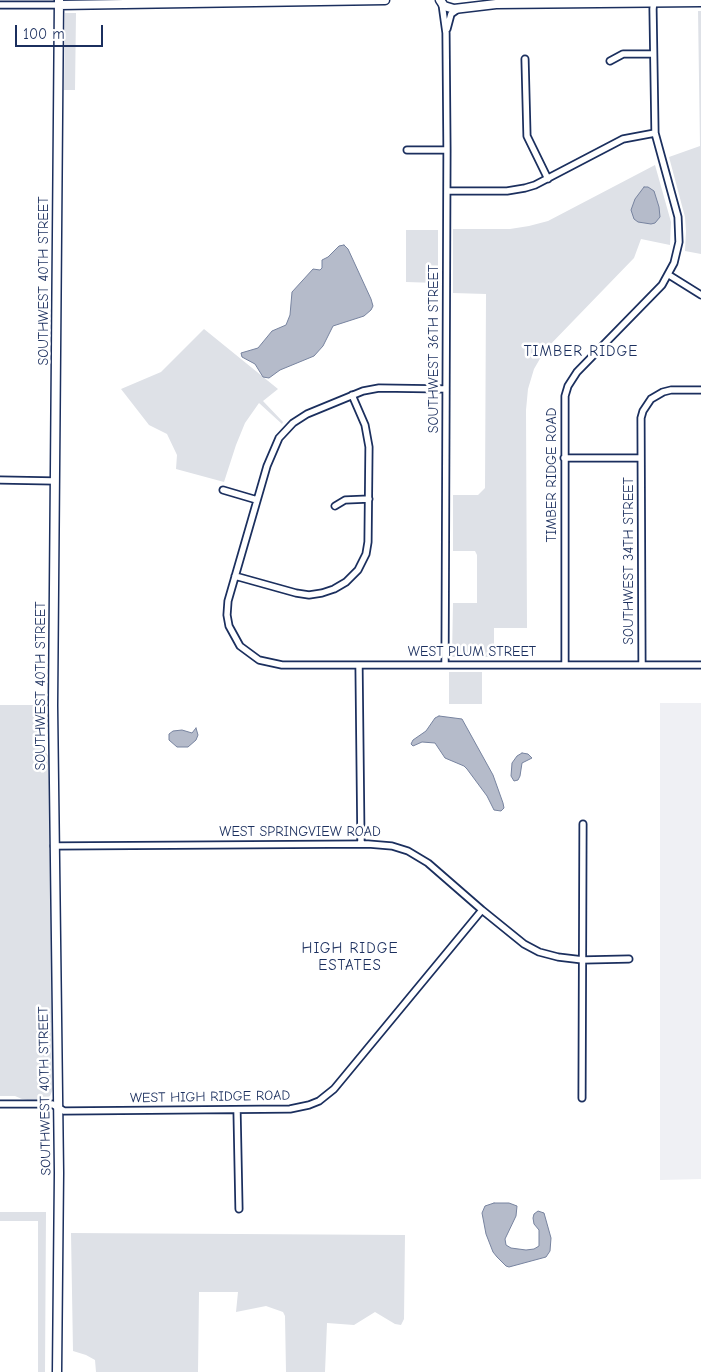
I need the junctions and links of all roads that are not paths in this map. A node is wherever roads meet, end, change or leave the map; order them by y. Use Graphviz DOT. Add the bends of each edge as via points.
graph roads {
  1 [pos="385,0"];
  2 [pos="467,0"];
  3 [pos="59,2"];
  4 [pos="439,2"];
  5 [pos="653,2"];
  6 [pos="701,2"];
  7 [pos="0,5"];
  8 [pos="460,8"];
  9 [pos="446,33"];
  10 [pos="653,54"];
  11 [pos="525,59"];
  12 [pos="610,61"];
  13 [pos="655,133"];
  14 [pos="407,150"];
  15 [pos="447,150"];
  16 [pos="548,178"];
  17 [pos="447,191"];
  18 [pos="668,275"];
  19 [pos="701,295"];
  20 [pos="446,389"];
  21 [pos="701,390"];
  22 [pos="352,395"];
  23 [pos="564,458"];
  24 [pos="641,458"];
  25 [pos="0,480"];
  26 [pos="55,481"];
  27 [pos="223,490"];
  28 [pos="369,499"];
  29 [pos="257,500"];
  30 [pos="335,506"];
  31 [pos="235,576"];
  32 [pos="565,664"];
  33 [pos="359,665"];
  34 [pos="444,665"];
  35 [pos="642,665"];
  36 [pos="701,665"];
  37 [pos="583,824"];
  38 [pos="360,844"];
  39 [pos="54,846"];
  40 [pos="482,910"];
  41 [pos="629,959"];
  42 [pos="583,960"];
  43 [pos="582,1098"];
  44 [pos="0,1104"];
  45 [pos="58,1107"];
  46 [pos="237,1110"];
  47 [pos="239,1209"];
  48 [pos="57,1372"];
  1 -- 3 [label="main road"];
  2 -- 8 [label="main road"];
  3 -- 7 [label="street"];
  3 -- 26 [label="main road, SOUTHWEST 40TH STREET"];
  4 -- 8 [label="main road" via="450,9"];
  4 -- 9 [label="street, SOUTHWEST 36TH STREET"];
  5 -- 6 [label="main road"];
  5 -- 8 [label="main road" via="496,4"];
  5 -- 10 [label="street, TIMBER RIDGE ROAD"];
  8 -- 9 [label="street, SOUTHWEST 36TH STREET" via="451,14"];
  9 -- 15 [label="street, SOUTHWEST 36TH STREET"];
  10 -- 12 [label="street" via="623,54"];
  10 -- 13 [label="street, TIMBER RIDGE ROAD"];
  11 -- 16 [label="street" via="526,136"];
  13 -- 16 [label="street" via="624,139"];
  13 -- 18 [label="street, TIMBER RIDGE ROAD" via="679,227 677,254"];
  14 -- 15 [label="street"];
  15 -- 17 [label="street, SOUTHWEST 36TH STREET"];
  16 -- 17 [label="street" via="514,191"];
  17 -- 20 [label="street, SOUTHWEST 36TH STREET"];
  18 -- 19 [label="street"];
  18 -- 23 [label="street, TIMBER RIDGE ROAD" via="572,379 564,405"];
  20 -- 22 [label="street" via="379,388"];
  20 -- 34 [label="street, SOUTHWEST 36TH STREET"];
  21 -- 24 [label="street, SOUTHWEST 34TH STREET" via="670,390 651,399 641,418"];
  22 -- 28 [label="street" via="368,440"];
  22 -- 29 [label="street" via="307,414 288,428 274,445"];
  23 -- 24 [label="street"];
  23 -- 32 [label="street, TIMBER RIDGE ROAD"];
  24 -- 35 [label="street, SOUTHWEST 34TH STREET"];
  25 -- 26 [label="street"];
  26 -- 39 [label="main road, SOUTHWEST 40TH STREET"];
  27 -- 29 [label="street"];
  28 -- 30 [label="street" via="346,500"];
  28 -- 31 [label="street" via="366,554 351,578 340,586 309,595"];
  29 -- 31 [label="street"];
  31 -- 33 [label="street, WEST PLUM STREET" via="228,601 228,620 233,636 246,652 274,664"];
  32 -- 34 [label="street, WEST PLUM STREET"];
  32 -- 35 [label="street, WEST PLUM STREET"];
  33 -- 34 [label="street, WEST PLUM STREET"];
  33 -- 38 [label="street"];
  35 -- 36 [label="street, WEST PLUM STREET"];
  37 -- 42 [label="street"];
  38 -- 39 [label="street, WEST SPRINGVIEW ROAD"];
  38 -- 40 [label="street, WEST SPRINGVIEW ROAD" via="392,846 408,851 428,863"];
  39 -- 45 [label="main road, SOUTHWEST 40TH STREET"];
  40 -- 42 [label="street, WEST SPRINGVIEW ROAD" via="539,952"];
  40 -- 46 [label="street, WEST HIGH RIDGE ROAD" via="327,1095 300,1108"];
  41 -- 42 [label="street, WEST SPRINGVIEW ROAD"];
  42 -- 43 [label="street"];
  44 -- 45 [label="street, WEST HIGH RIDGE ROAD" via="52,1104"];
  45 -- 46 [label="street, WEST HIGH RIDGE ROAD" via="64,1111"];
  45 -- 48 [label="main road, SOUTHWEST 40TH STREET"];
  46 -- 47 [label="street"];
}
